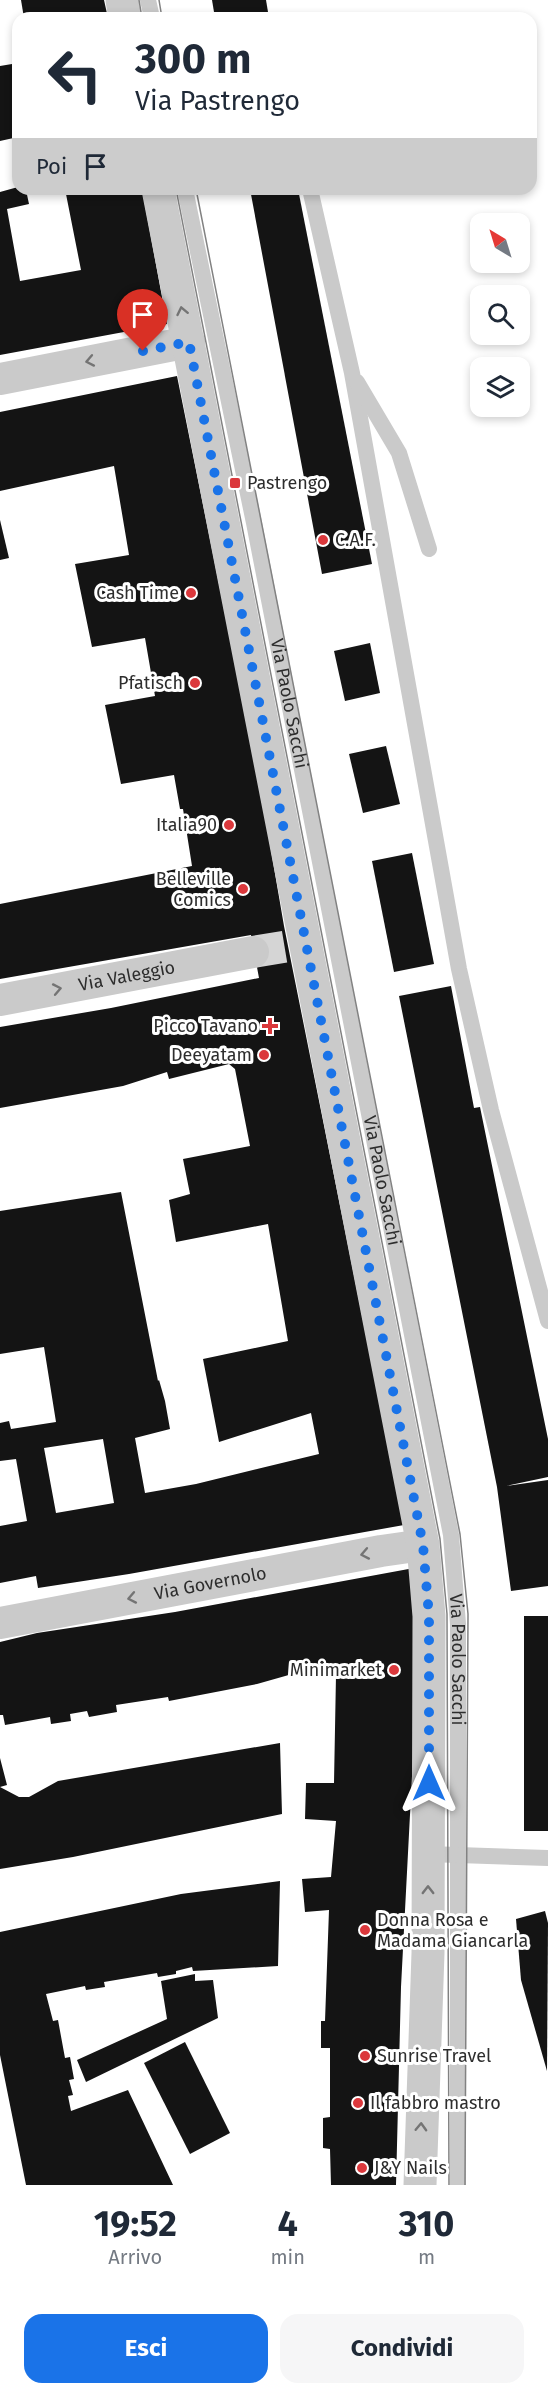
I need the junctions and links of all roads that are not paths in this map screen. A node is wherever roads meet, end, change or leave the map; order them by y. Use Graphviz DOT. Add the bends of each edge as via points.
graph roads {
  1 [pos="159,195"];
  2 [pos="186,195"];
  3 [pos="311,195"];
  4 [pos="189,342"];
  5 [pos="352,373"];
  6 [pos="0,379"];
  7 [pos="429,549"];
  8 [pos="254,952"];
  9 [pos="0,1000"];
  10 [pos="548,1321"];
  11 [pos="423,1545"];
  12 [pos="0,1623"];
  13 [pos="443,1855"];
  14 [pos="548,1858"];
  15 [pos="420,2185"];
  16 [pos="458,2185"];
  4 -- 1 [label="street, Via Paolo Sacchi, one-way"];
  2 -- 13 [label="lane, Via Paolo Sacchi" via="451,1535 458,1624"];
  3 -- 5 [label="lane"];
  4 -- 6 [label="street, one-way"];
  4 -- 11 [label="street, Via Paolo Sacchi" via="298,944"];
  5 -- 7 [label="lane" via="399,453"];
  5 -- 10 [label="lane" via="459,969 491,1110"];
  9 -- 8 [label="street, Via Valeggio, one-way"];
  11 -- 12 [label="street, Via Governolo, one-way"];
  11 -- 13 [label="street, Via Paolo Sacchi"];
  13 -- 14 [label="lane"];
  15 -- 13 [label="street, Via Paolo Sacchi, one-way" via="428,1953"];
  13 -- 16 [label="lane, Via Paolo Sacchi"];
}
